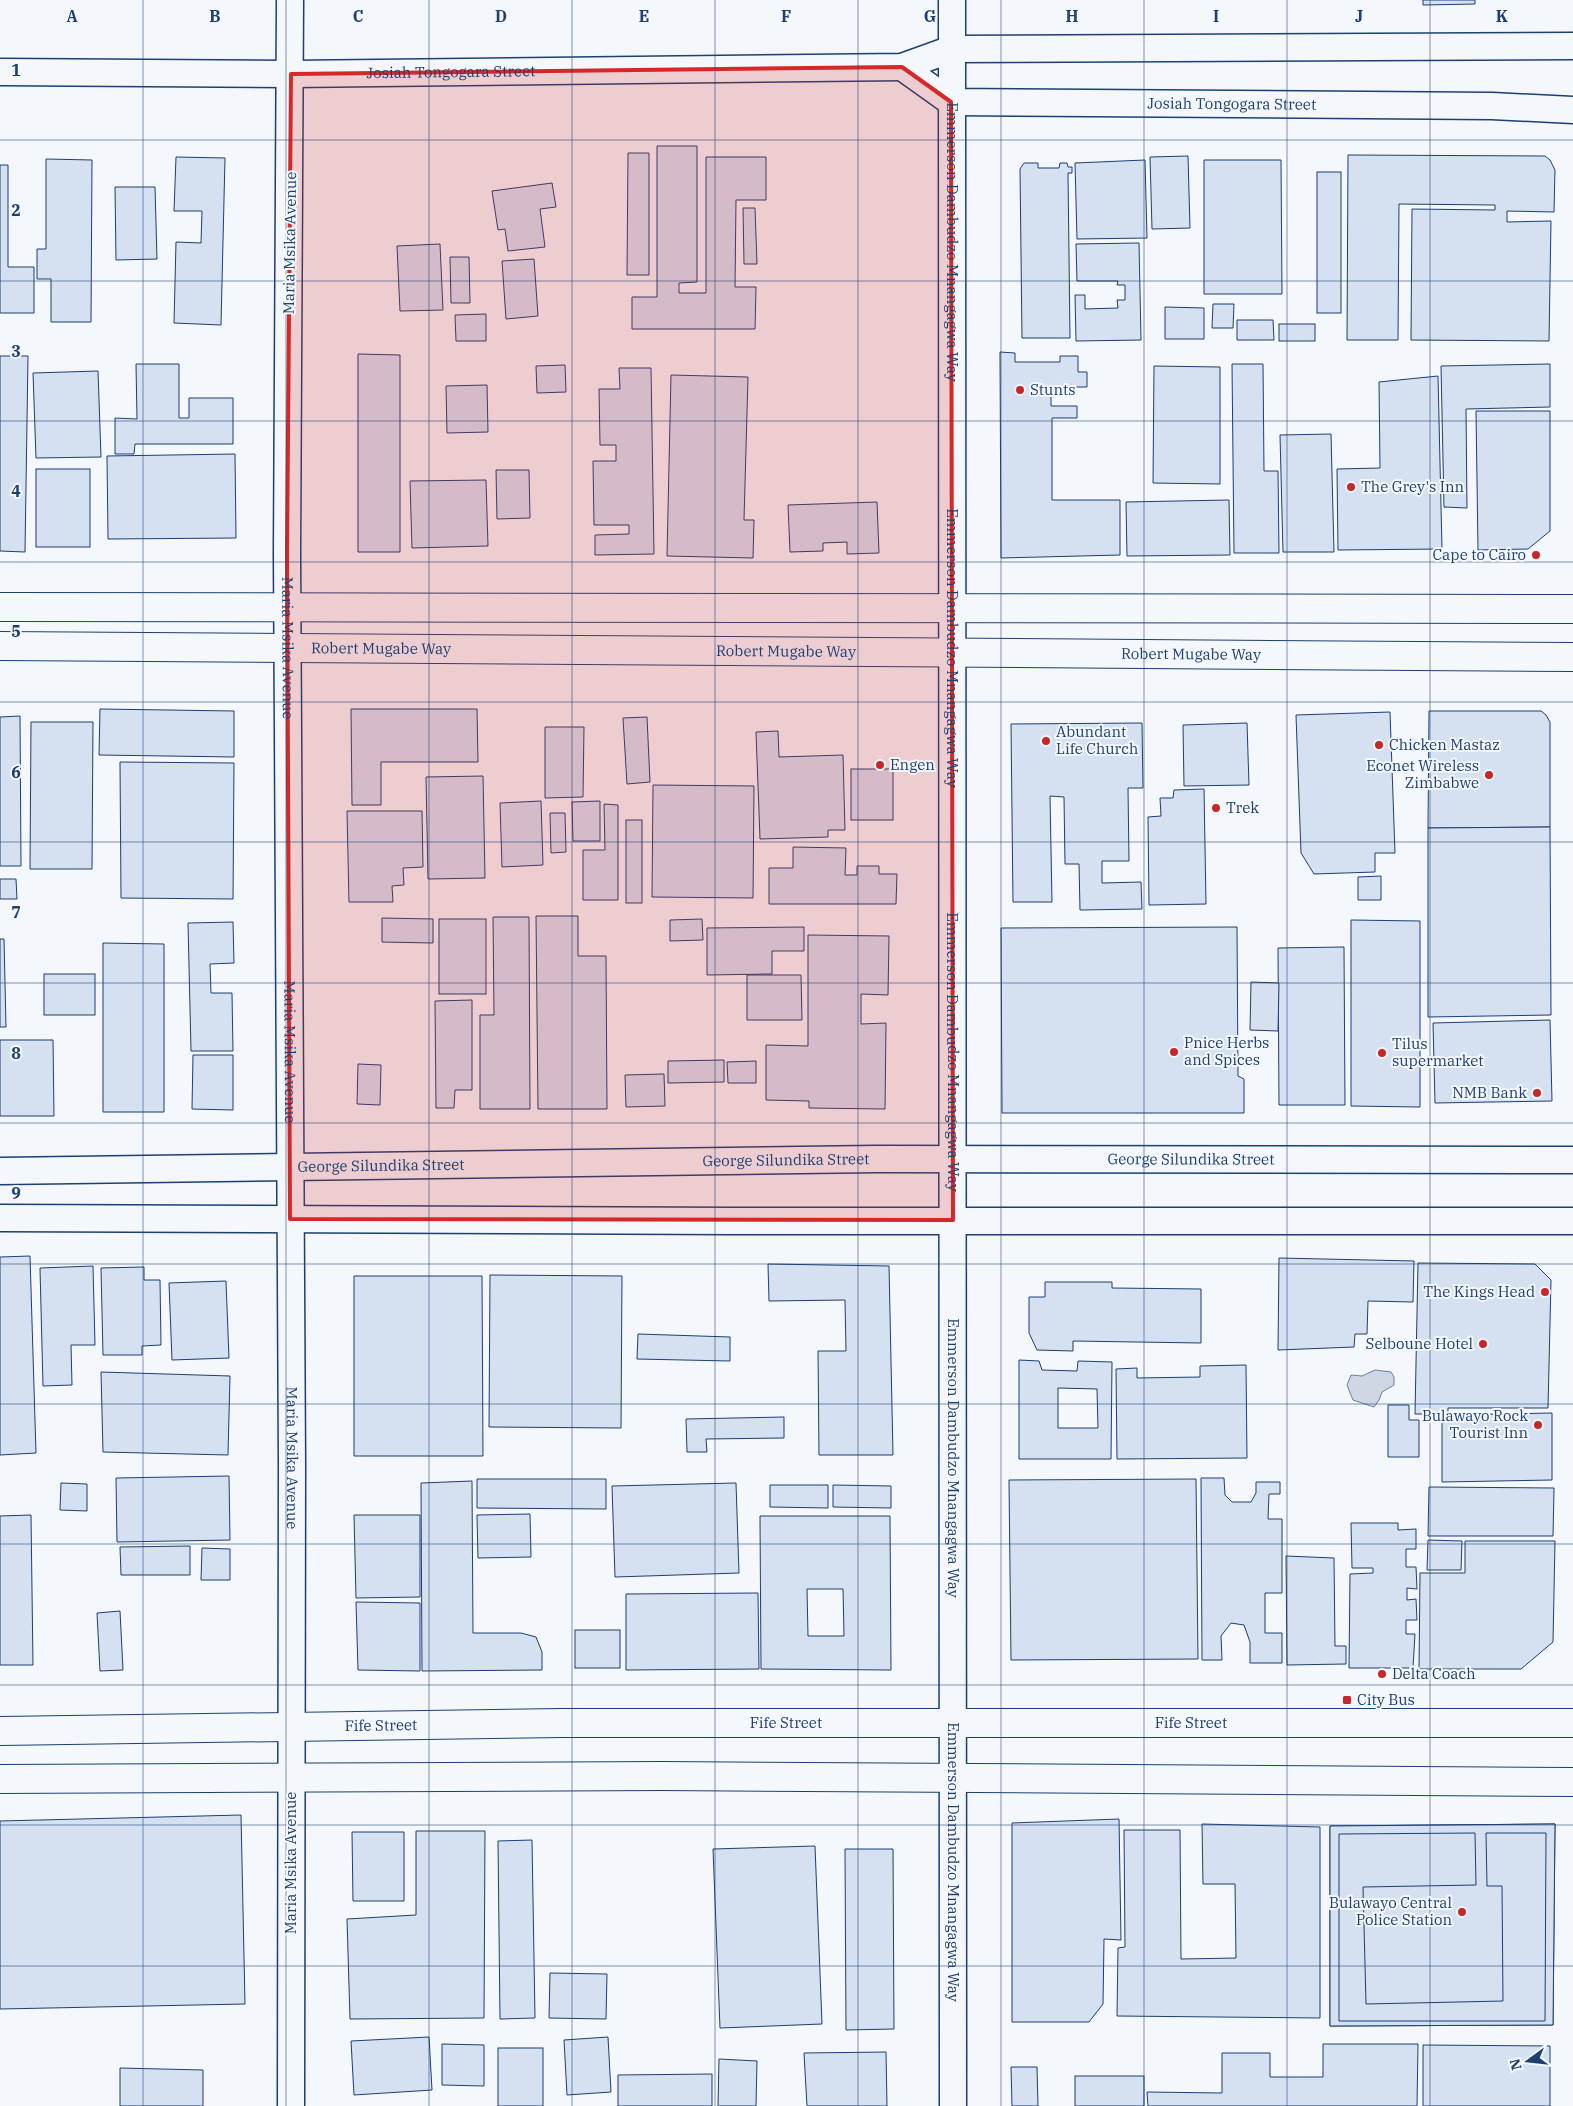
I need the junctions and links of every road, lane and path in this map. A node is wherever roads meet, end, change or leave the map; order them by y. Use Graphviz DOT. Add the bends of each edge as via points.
graph roads {
  1 [pos="290,0"];
  2 [pos="952,0"];
  3 [pos="1573,46"];
  4 [pos="952,49"];
  5 [pos="902,67"];
  6 [pos="0,72"];
  7 [pos="292,74"];
  8 [pos="951,102"];
  9 [pos="1573,110"];
  10 [pos="0,607"];
  11 [pos="287,607"];
  12 [pos="953,608"];
  13 [pos="1573,609"];
  14 [pos="0,646"];
  15 [pos="287,649"];
  16 [pos="952,653"];
  17 [pos="1573,657"];
  18 [pos="953,1159"];
  19 [pos="1573,1160"];
  20 [pos="290,1167"];
  21 [pos="0,1171"];
  22 [pos="0,1218"];
  23 [pos="290,1219"];
  24 [pos="953,1220"];
  25 [pos="1573,1221"];
  26 [pos="952,1723"];
  27 [pos="1573,1723"];
  28 [pos="292,1727"];
  29 [pos="0,1730"];
  30 [pos="291,1778"];
  31 [pos="952,1778"];
  32 [pos="0,1780"];
  33 [pos="1573,1782"];
  34 [pos="290,2106"];
  35 [pos="952,2106"];
  1 -- 7 [label="street, Maria Msika Avenue"];
  2 -- 4 [label="street, Emmerson Dambudzo Mnangagwa Way"];
  3 -- 4 [label="street, Josiah Tongogara Street"];
  4 -- 5 [label="street, Josiah Tongogara Street"];
  4 -- 8 [label="street, Emmerson Dambudzo Mnangagwa Way"];
  5 -- 7 [label="street, Josiah Tongogara Street"];
  5 -- 8 [label="street"];
  6 -- 7 [label="street, Josiah Tongogara Street"];
  7 -- 11 [label="street, Maria Msika Avenue"];
  8 -- 9 [label="street, Josiah Tongogara Street" via="1492,106"];
  8 -- 12 [label="street, Emmerson Dambudzo Mnangagwa Way"];
  10 -- 11 [label="main road"];
  11 -- 12 [label="main road"];
  11 -- 15 [label="street, Maria Msika Avenue"];
  12 -- 13 [label="main road"];
  12 -- 16 [label="street, Emmerson Dambudzo Mnangagwa Way"];
  14 -- 15 [label="main road, Robert Mugabe Way"];
  15 -- 16 [label="main road, Robert Mugabe Way"];
  15 -- 20 [label="street, Maria Msika Avenue"];
  16 -- 17 [label="main road, Robert Mugabe Way"];
  16 -- 18 [label="street, Emmerson Dambudzo Mnangagwa Way"];
  18 -- 19 [label="street, George Silundika Street"];
  18 -- 20 [label="street, George Silundika Street"];
  18 -- 24 [label="street, Emmerson Dambudzo Mnangagwa Way"];
  20 -- 21 [label="street, George Silundika Street"];
  20 -- 23 [label="street, Maria Msika Avenue"];
  22 -- 23 [label="street"];
  23 -- 24 [label="street"];
  23 -- 28 [label="street, Maria Msika Avenue"];
  24 -- 25 [label="street"];
  24 -- 26 [label="street, Emmerson Dambudzo Mnangagwa Way"];
  26 -- 27 [label="main road, Fife Street"];
  26 -- 28 [label="main road, Fife Street"];
  26 -- 31 [label="street, Emmerson Dambudzo Mnangagwa Way"];
  28 -- 29 [label="main road, Fife Street"];
  28 -- 30 [label="street, Maria Msika Avenue"];
  30 -- 31 [label="main road"];
  30 -- 32 [label="main road"];
  30 -- 34 [label="street, Maria Msika Avenue"];
  31 -- 33 [label="main road"];
  31 -- 35 [label="street, Emmerson Dambudzo Mnangagwa Way"];
}
